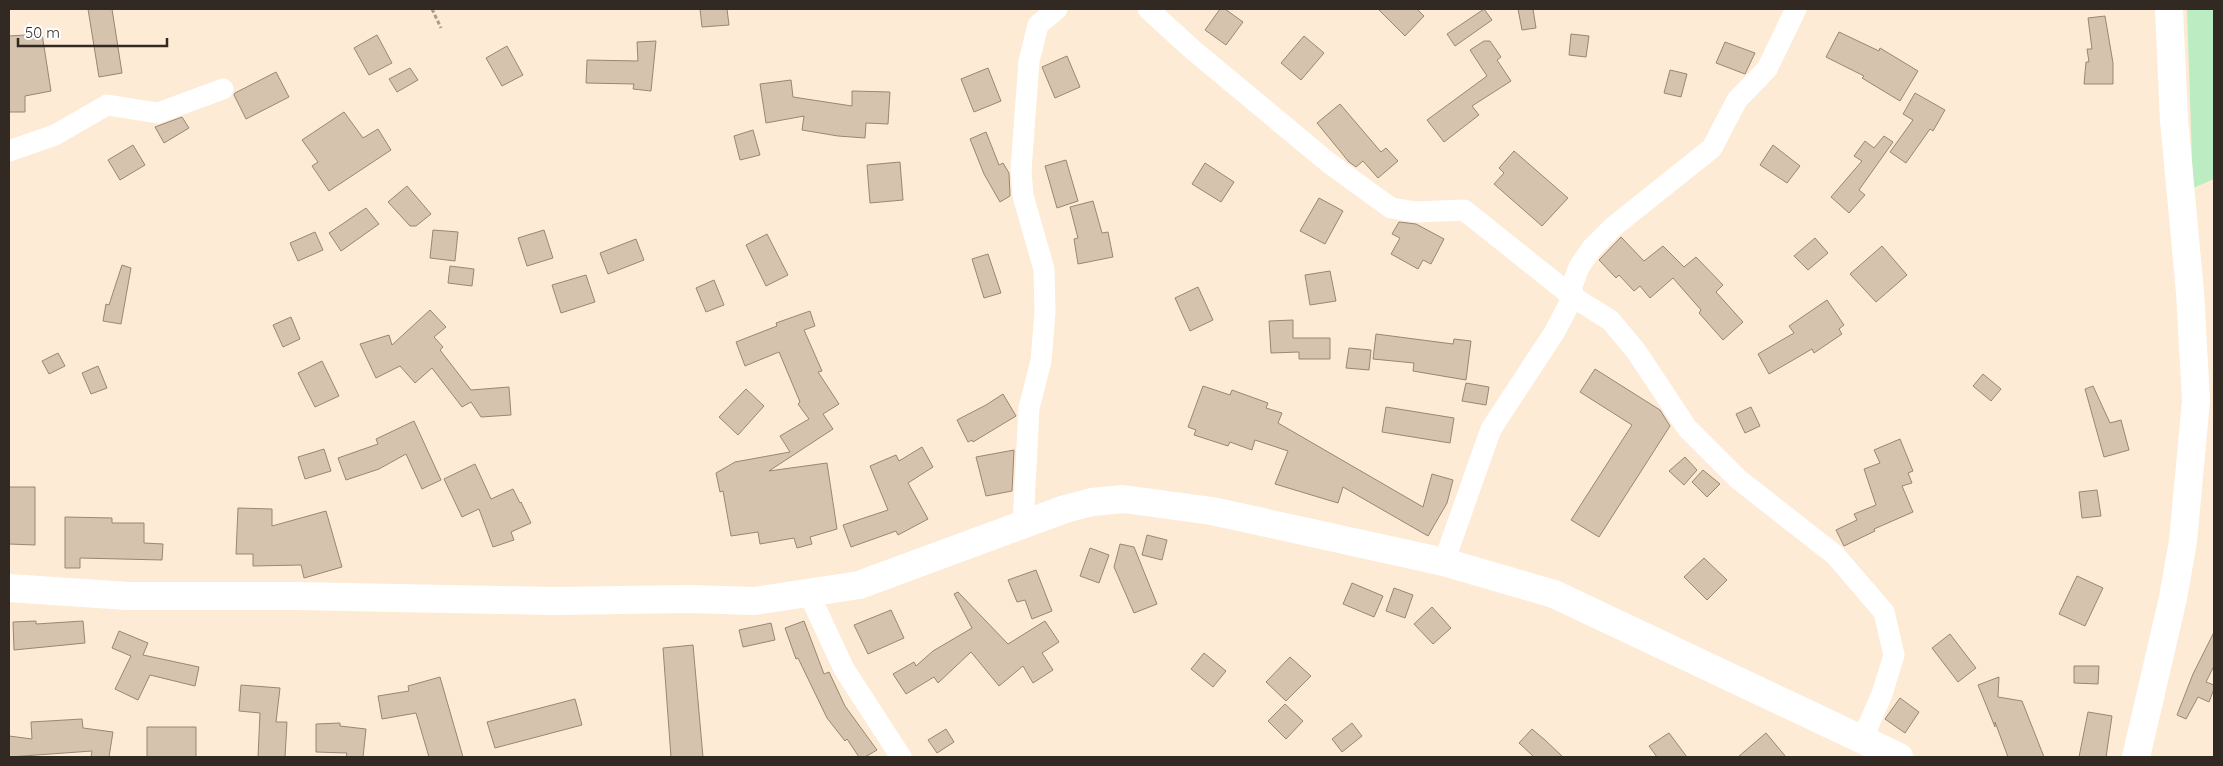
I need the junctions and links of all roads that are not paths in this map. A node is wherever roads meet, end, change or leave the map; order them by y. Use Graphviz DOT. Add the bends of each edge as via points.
graph roads {
  1 [pos="1057,9"];
  2 [pos="1148,9"];
  3 [pos="1796,9"];
  4 [pos="2169,9"];
  5 [pos="223,89"];
  6 [pos="9,151"];
  7 [pos="1573,298"];
  8 [pos="1023,525"];
  9 [pos="1444,562"];
  10 [pos="9,588"];
  11 [pos="809,594"];
  12 [pos="1862,740"];
  13 [pos="901,757"];
  14 [pos="1899,757"];
  15 [pos="2136,757"];
  1 -- 8 [label="street" via="1038,25 1029,61 1021,170 1023,196 1044,269 1045,312 1041,361 1029,408"];
  2 -- 7 [label="street" via="1329,163 1391,208 1416,212 1464,210"];
  3 -- 7 [label="street" via="1767,69 1737,100 1712,148 1592,248 1579,267 1572,286"];
  4 -- 15 [label="main road" via="2174,120 2190,292 2196,401 2179,560"];
  5 -- 6 [label="street" via="158,113 107,104 55,135"];
  7 -- 9 [label="street" via="1491,429"];
  7 -- 12 [label="street" via="1610,320 1636,351 1687,428 1738,479 1835,555 1884,612 1894,655 1882,694"];
  8 -- 9 [label="main road" via="1065,508 1123,499 1212,511"];
  8 -- 11 [label="main road" via="859,585"];
  9 -- 12 [label="main road" via="1554,594"];
  10 -- 11 [label="main road" via="128,596 553,601 755,600"];
  11 -- 13 [label="street" via="844,669"];
  12 -- 14 [label="main road"];
}
